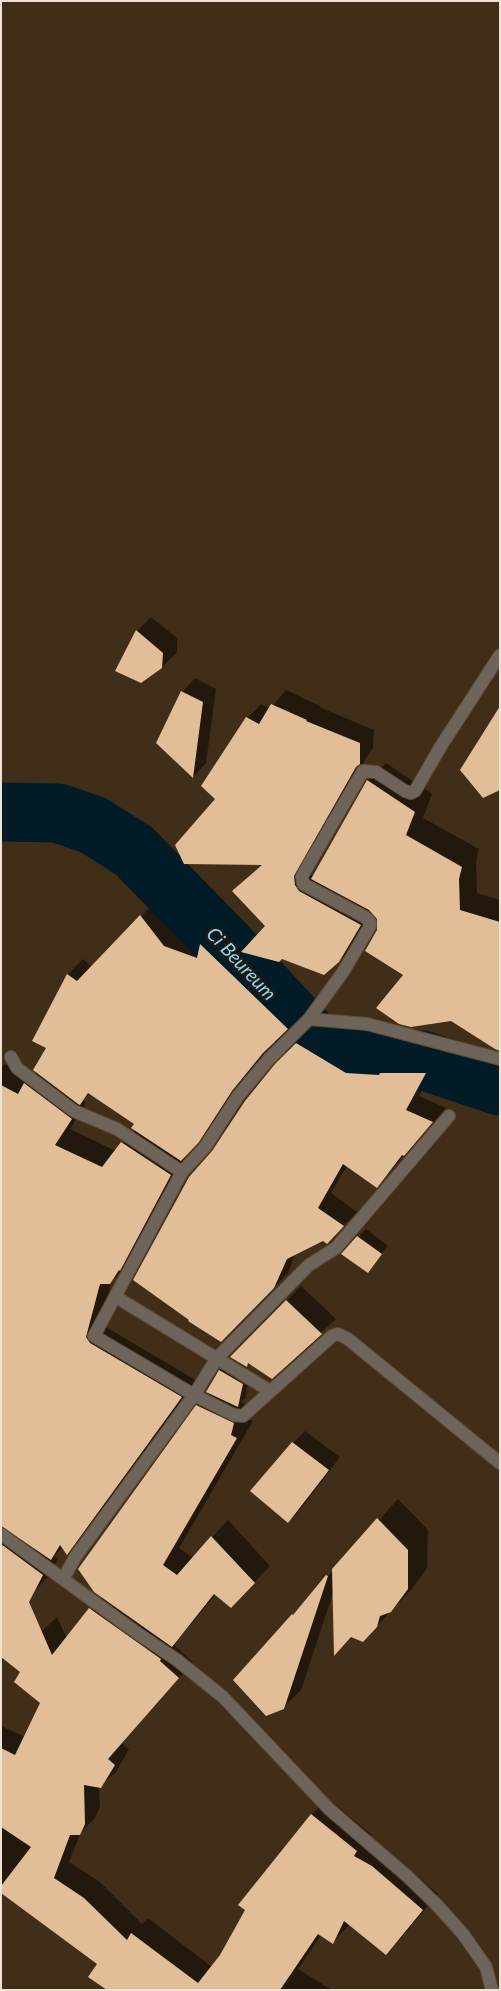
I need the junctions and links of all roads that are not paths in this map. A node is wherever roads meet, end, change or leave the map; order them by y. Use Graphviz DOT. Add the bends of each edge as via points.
graph roads {
  1 [pos="500,655"];
  2 [pos="307,1021"];
  3 [pos="11,1057"];
  4 [pos="500,1059"];
  5 [pos="449,1116"];
  6 [pos="182,1172"];
  7 [pos="116,1298"];
  8 [pos="217,1358"];
  9 [pos="270,1391"];
  10 [pos="194,1394"];
  11 [pos="500,1464"];
  12 [pos="1,1534"];
  13 [pos="63,1579"];
  14 [pos="492,1990"];
  1 -- 2 [label="street" via="416,791 405,791 376,772 363,772 302,876 303,884 365,916 370,924 343,972"];
  2 -- 4 [label="street" via="367,1024"];
  2 -- 6 [label="street" via="268,1059"];
  3 -- 6 [label="street" via="17,1068 74,1111 117,1129"];
  5 -- 8 [label="street" via="336,1248 309,1265"];
  6 -- 7 [label="street"];
  7 -- 8 [label="street"];
  7 -- 10 [label="street" via="94,1336"];
  8 -- 9 [label="street"];
  8 -- 10 [label="street"];
  9 -- 10 [label="street" via="243,1416 234,1415"];
  9 -- 11 [label="street" via="338,1334"];
  10 -- 13 [label="street" via="76,1556"];
  12 -- 13 [label="street"];
  13 -- 14 [label="street" via="177,1660 222,1697 329,1809 436,1904 486,1967"];
}
